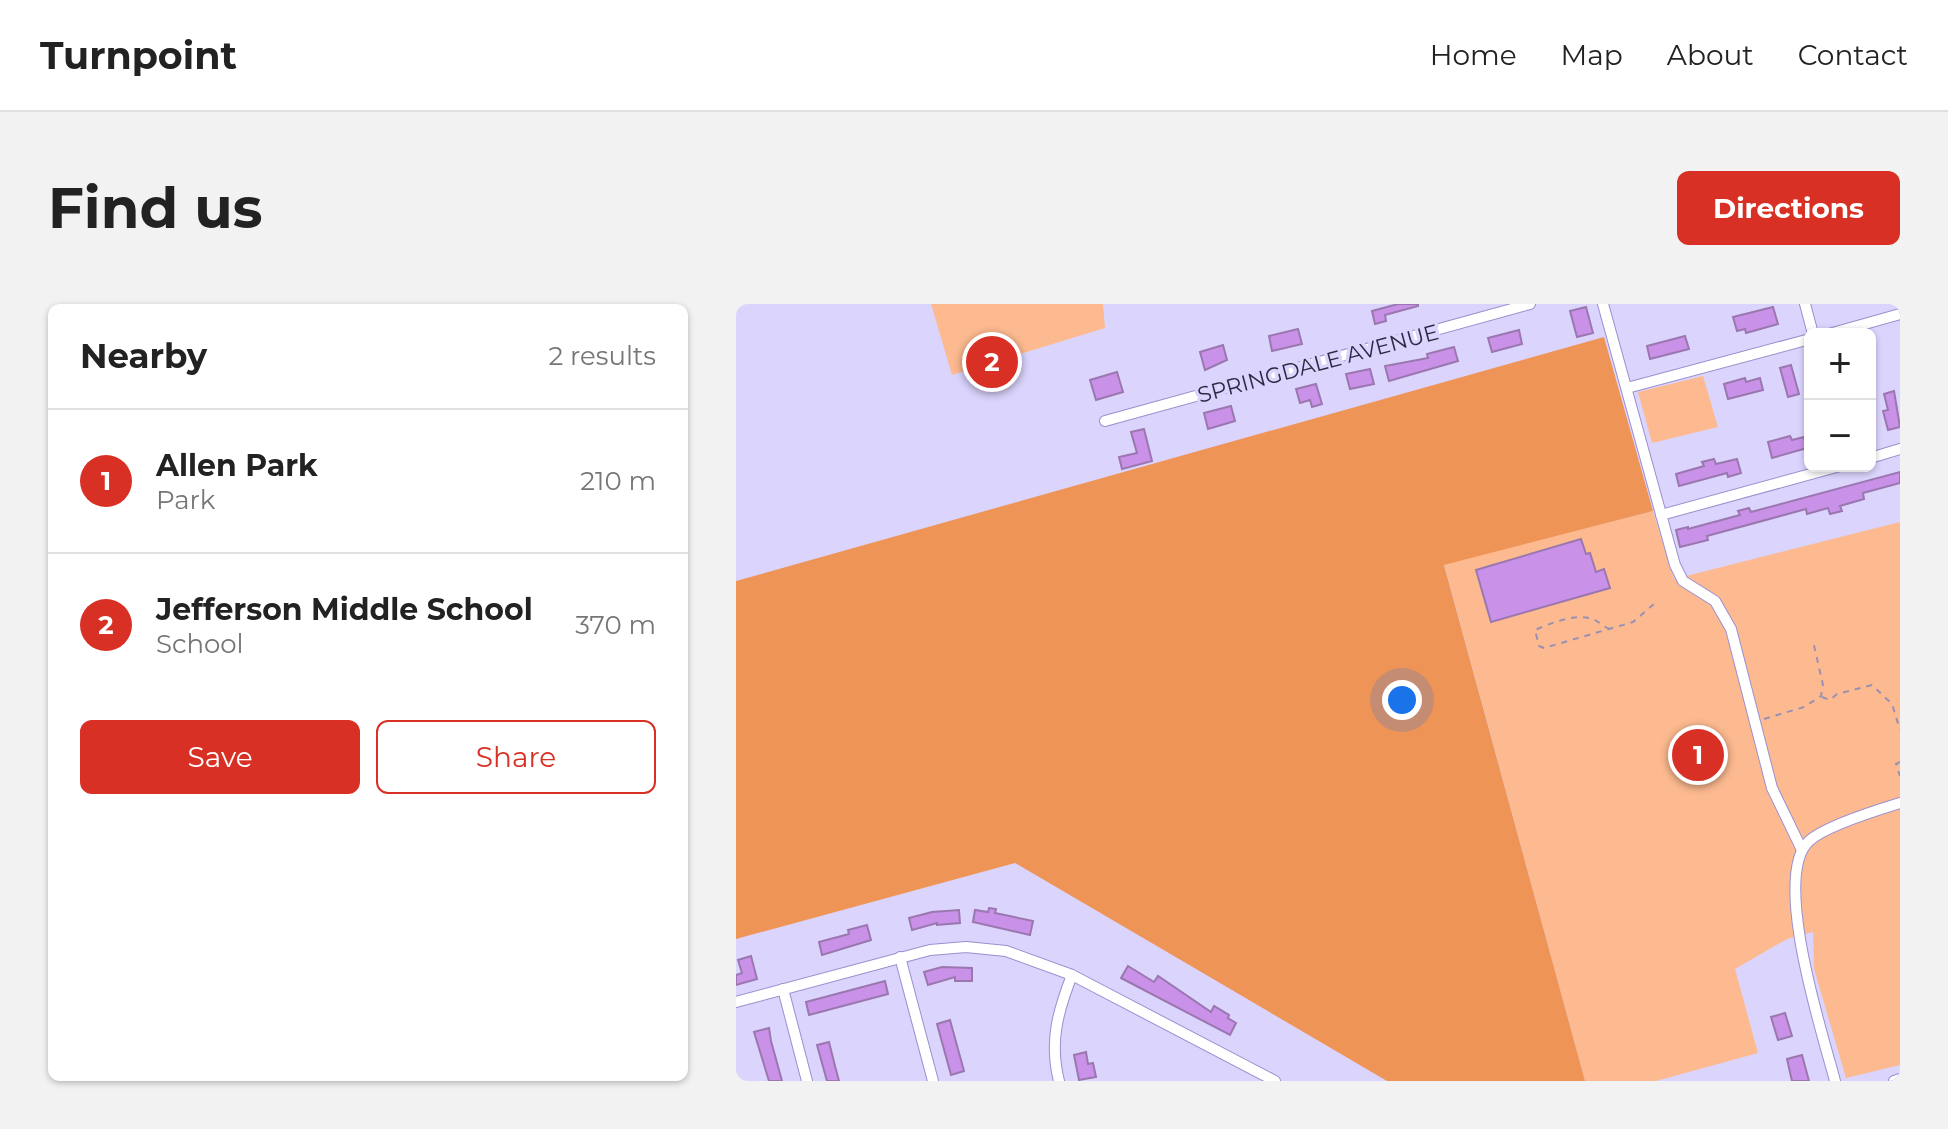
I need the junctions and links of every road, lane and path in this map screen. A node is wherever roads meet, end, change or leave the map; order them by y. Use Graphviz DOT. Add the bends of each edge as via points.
graph roads {
  1 [pos="1530,304"];
  2 [pos="1603,304"];
  3 [pos="1805,304"];
  4 [pos="1900,314"];
  5 [pos="1809,328"];
  6 [pos="1850,328"];
  7 [pos="1804,339"];
  8 [pos="1627,388"];
  9 [pos="1105,421"];
  10 [pos="1900,449"];
  11 [pos="1876,456"];
  12 [pos="1818,472"];
  13 [pos="1661,515"];
  14 [pos="1654,604"];
  15 [pos="1610,629"];
  16 [pos="1813,641"];
  17 [pos="1821,696"];
  18 [pos="1755,721"];
  19 [pos="1900,730"];
  20 [pos="1900,762"];
  21 [pos="1900,776"];
  22 [pos="1900,803"];
  23 [pos="1802,850"];
  24 [pos="900,957"];
  25 [pos="1072,975"];
  26 [pos="783,989"];
  27 [pos="736,1002"];
  28 [pos="1900,1079"];
  29 [pos="807,1081"];
  30 [pos="933,1081"];
  31 [pos="1059,1081"];
  32 [pos="1275,1081"];
  33 [pos="1835,1081"];
  34 [pos="1894,1081"];
  1 -- 9 [label="street, SPRINGDALE AVENUE"];
  2 -- 8 [label="street"];
  3 -- 5 [label="street"];
  4 -- 6 [label="street"];
  7 -- 8 [label="street"];
  8 -- 13 [label="street"];
  10 -- 11 [label="street"];
  12 -- 13 [label="street"];
  13 -- 18 [label="street" via="1678,575 1715,601 1731,629"];
  14 -- 15 [label="path" via="1633,622"];
  15 -- 15 [label="path" via="1544,648 1535,630 1581,617"];
  16 -- 17 [label="path"];
  17 -- 18 [label="path" via="1804,707"];
  17 -- 19 [label="path" via="1830,700 1872,685 1891,701"];
  18 -- 23 [label="street" via="1772,788"];
  20 -- 21 [label="path"];
  22 -- 23 [label="street" via="1839,825 1810,839"];
  23 -- 33 [label="street" via="1797,902 1803,962"];
  24 -- 25 [label="street" via="951,948 996,949"];
  24 -- 26 [label="street"];
  24 -- 30 [label="street"];
  25 -- 31 [label="street" via="1056,1024"];
  25 -- 32 [label="street"];
  26 -- 27 [label="street"];
  26 -- 29 [label="street"];
  28 -- 34 [label="street"];
}
